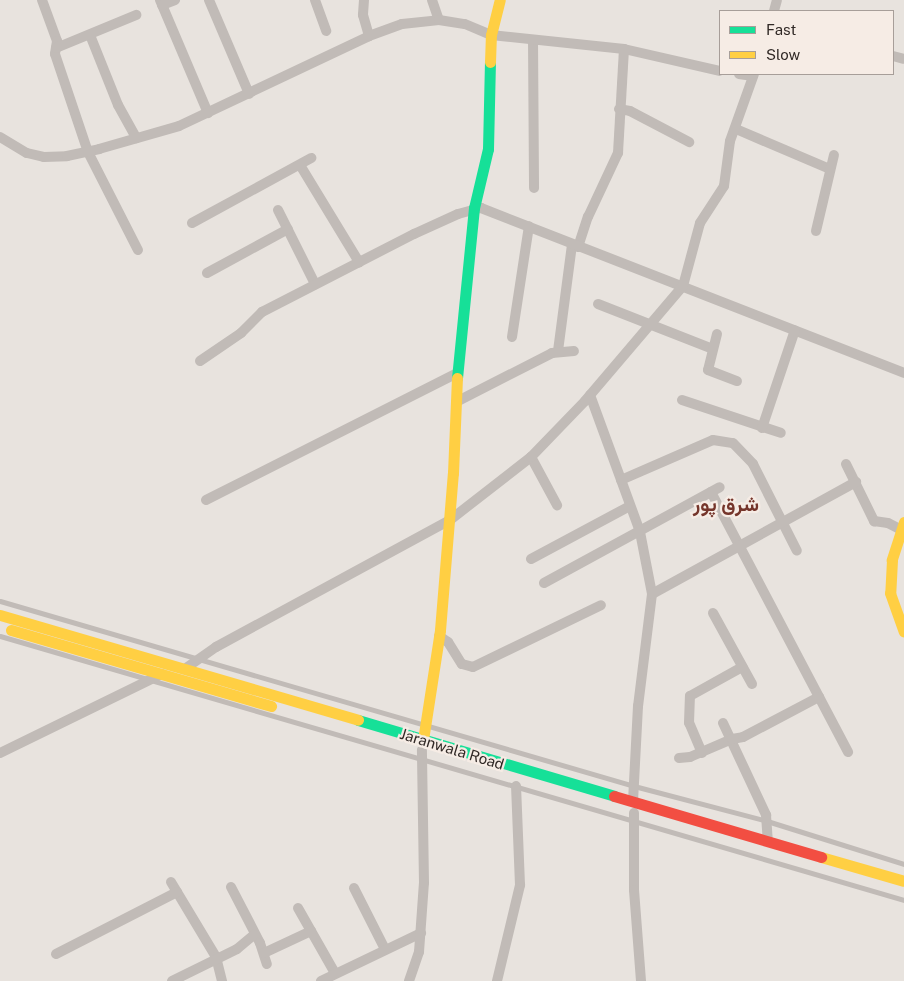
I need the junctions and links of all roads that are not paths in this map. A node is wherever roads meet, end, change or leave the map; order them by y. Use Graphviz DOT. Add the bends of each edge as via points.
graph roads {
  1 [pos="42,0"];
  2 [pos="175,0"];
  3 [pos="209,0"];
  4 [pos="315,0"];
  5 [pos="364,0"];
  6 [pos="432,0"];
  7 [pos="500,0"];
  8 [pos="161,3"];
  9 [pos="136,15"];
  10 [pos="439,20"];
  11 [pos="326,31"];
  12 [pos="90,35"];
  13 [pos="491,35"];
  14 [pos="369,36"];
  15 [pos="533,40"];
  16 [pos="56,48"];
  17 [pos="624,49"];
  18 [pos="719,71"];
  19 [pos="753,75"];
  20 [pos="249,94"];
  21 [pos="619,109"];
  22 [pos="208,113"];
  23 [pos="736,128"];
  24 [pos="0,137"];
  25 [pos="136,138"];
  26 [pos="689,142"];
  27 [pos="88,152"];
  28 [pos="834,155"];
  29 [pos="312,158"];
  30 [pos="300,165"];
  31 [pos="830,169"];
  32 [pos="534,188"];
  33 [pos="474,208"];
  34 [pos="278,210"];
  35 [pos="192,223"];
  36 [pos="529,226"];
  37 [pos="288,229"];
  38 [pos="816,231"];
  39 [pos="575,246"];
  40 [pos="138,250"];
  41 [pos="359,262"];
  42 [pos="207,273"];
  43 [pos="316,284"];
  44 [pos="683,286"];
  45 [pos="598,304"];
  46 [pos="651,325"];
  47 [pos="795,330"];
  48 [pos="717,334"];
  49 [pos="512,337"];
  50 [pos="713,349"];
  51 [pos="558,351"];
  52 [pos="574,351"];
  53 [pos="200,361"];
  54 [pos="457,373"];
  55 [pos="904,373"];
  56 [pos="737,380"];
  57 [pos="590,395"];
  58 [pos="682,400"];
  59 [pos="456,402"];
  60 [pos="762,428"];
  61 [pos="781,433"];
  62 [pos="532,457"];
  63 [pos="846,464"];
  64 [pos="621,480"];
  65 [pos="856,482"];
  66 [pos="720,487"];
  67 [pos="711,492"];
  68 [pos="206,500"];
  69 [pos="557,505"];
  70 [pos="630,506"];
  71 [pos="450,520"];
  72 [pos="783,523"];
  73 [pos="903,528"];
  74 [pos="640,532"];
  75 [pos="740,548"];
  76 [pos="797,551"];
  77 [pos="531,559"];
  78 [pos="544,583"];
  79 [pos="652,594"];
  80 [pos="0,602"];
  81 [pos="601,605"];
  82 [pos="713,613"];
  83 [pos="0,615"];
  84 [pos="0,627"];
  85 [pos="904,632"];
  86 [pos="0,636"];
  87 [pos="439,636"];
  88 [pos="197,659"];
  89 [pos="742,667"];
  90 [pos="186,668"];
  91 [pos="163,674"];
  92 [pos="151,680"];
  93 [pos="752,684"];
  94 [pos="819,697"];
  95 [pos="723,723"];
  96 [pos="426,726"];
  97 [pos="732,739"];
  98 [pos="422,750"];
  99 [pos="702,752"];
  100 [pos="848,752"];
  101 [pos="0,753"];
  102 [pos="679,758"];
  103 [pos="516,786"];
  104 [pos="634,786"];
  105 [pos="633,812"];
  106 [pos="767,821"];
  107 [pos="768,841"];
  108 [pos="904,864"];
  109 [pos="904,881"];
  110 [pos="171,882"];
  111 [pos="230,886"];
  112 [pos="354,888"];
  113 [pos="177,892"];
  114 [pos="904,892"];
  115 [pos="904,900"];
  116 [pos="298,908"];
  117 [pos="311,930"];
  118 [pos="421,933"];
  119 [pos="255,934"];
  120 [pos="385,950"];
  121 [pos="56,954"];
  122 [pos="216,957"];
  123 [pos="335,973"];
  124 [pos="172,981"];
  125 [pos="222,981"];
  126 [pos="321,981"];
  127 [pos="409,981"];
  128 [pos="497,981"];
  129 [pos="641,981"];
  1 -- 16 [label="street"];
  2 -- 8 [label="street"];
  3 -- 20 [label="street"];
  4 -- 11 [label="street"];
  5 -- 14 [label="street" via="363,15"];
  6 -- 10 [label="street"];
  7 -- 13 [label="main road"];
  8 -- 22 [label="street"];
  9 -- 12 [label="street"];
  10 -- 13 [label="street" via="464,24"];
  10 -- 14 [label="street" via="402,24"];
  12 -- 16 [label="street"];
  12 -- 25 [label="street" via="118,105"];
  13 -- 15 [label="street"];
  13 -- 33 [label="main road" via="488,149"];
  14 -- 20 [label="street"];
  15 -- 17 [label="street"];
  15 -- 32 [label="street"];
  16 -- 27 [label="street" via="55,54"];
  17 -- 18 [label="street"];
  17 -- 21 [label="street"];
  19 -- 23 [label="street"];
  20 -- 22 [label="street"];
  21 -- 26 [label="street" via="630,111"];
  21 -- 39 [label="street" via="618,154"];
  22 -- 25 [label="street" via="179,126"];
  23 -- 31 [label="street"];
  23 -- 44 [label="street" via="730,141 724,186 700,223"];
  24 -- 27 [label="street" via="28,153 44,157"];
  25 -- 27 [label="street"];
  27 -- 40 [label="street"];
  28 -- 31 [label="street"];
  29 -- 30 [label="street"];
  30 -- 35 [label="street"];
  30 -- 41 [label="street"];
  31 -- 38 [label="street"];
  33 -- 36 [label="street" via="490,209"];
  33 -- 41 [label="street"];
  33 -- 54 [label="main road"];
  34 -- 37 [label="street"];
  36 -- 39 [label="street"];
  36 -- 49 [label="street"];
  37 -- 42 [label="street"];
  37 -- 43 [label="street"];
  39 -- 44 [label="street"];
  39 -- 51 [label="street"];
  41 -- 43 [label="street"];
  43 -- 53 [label="street" via="262,312 240,333"];
  44 -- 46 [label="street"];
  44 -- 47 [label="street"];
  45 -- 46 [label="street"];
  46 -- 50 [label="street"];
  46 -- 57 [label="street"];
  47 -- 55 [label="street"];
  47 -- 60 [label="street"];
  48 -- 50 [label="street"];
  50 -- 56 [label="street" via="708,370"];
  51 -- 52 [label="street"];
  51 -- 59 [label="street"];
  54 -- 59 [label="main road"];
  54 -- 68 [label="street"];
  57 -- 62 [label="street"];
  57 -- 64 [label="street"];
  58 -- 60 [label="street"];
  59 -- 71 [label="main road"];
  60 -- 61 [label="street"];
  62 -- 69 [label="street"];
  62 -- 71 [label="street"];
  63 -- 65 [label="street"];
  64 -- 70 [label="street"];
  64 -- 72 [label="street" via="713,440 734,443 752,464"];
  65 -- 72 [label="street"];
  65 -- 73 [label="street" via="874,521"];
  66 -- 67 [label="street"];
  67 -- 74 [label="street"];
  67 -- 75 [label="street"];
  70 -- 74 [label="street"];
  70 -- 77 [label="street"];
  71 -- 87 [label="main road"];
  71 -- 88 [label="street"];
  72 -- 75 [label="street"];
  72 -- 76 [label="street"];
  73 -- 85 [label="main road" via="892,560 890,593"];
  74 -- 78 [label="street"];
  74 -- 79 [label="street"];
  75 -- 79 [label="street"];
  75 -- 94 [label="street"];
  79 -- 104 [label="street" via="638,706"];
  80 -- 88 [label="lane"];
  81 -- 87 [label="street" via="473,667 462,664 455,650"];
  82 -- 89 [label="street"];
  83 -- 90 [label="main road, Jaranwala Road"];
  84 -- 91 [label="main road, Jaranwala Road"];
  86 -- 92 [label="lane"];
  87 -- 96 [label="main road"];
  88 -- 90 [label="street"];
  88 -- 96 [label="lane"];
  89 -- 93 [label="street"];
  89 -- 99 [label="street" via="690,696 689,723"];
  90 -- 98 [label="main road, Jaranwala Road"];
  91 -- 92 [label="street"];
  91 -- 98 [label="main road, Jaranwala Road"];
  92 -- 98 [label="lane"];
  92 -- 101 [label="street"];
  94 -- 97 [label="street" via="743,737"];
  94 -- 100 [label="street"];
  95 -- 97 [label="street"];
  96 -- 98 [label="main road"];
  96 -- 104 [label="lane"];
  97 -- 99 [label="street"];
  97 -- 106 [label="street"];
  98 -- 103 [label="lane"];
  98 -- 105 [label="main road, Jaranwala Road"];
  98 -- 118 [label="street" via="424,883"];
  99 -- 102 [label="street"];
  103 -- 105 [label="lane"];
  103 -- 128 [label="street" via="520,885"];
  104 -- 105 [label="street"];
  104 -- 106 [label="lane"];
  105 -- 107 [label="main road, Jaranwala Road"];
  105 -- 114 [label="main road, Jaranwala Road"];
  105 -- 115 [label="lane"];
  105 -- 129 [label="street" via="634,890"];
  106 -- 107 [label="street"];
  106 -- 108 [label="lane"];
  107 -- 109 [label="main road, Jaranwala Road"];
  110 -- 113 [label="street"];
  111 -- 119 [label="street"];
  112 -- 120 [label="street"];
  113 -- 121 [label="street"];
  113 -- 122 [label="street"];
  116 -- 117 [label="street"];
  117 -- 119 [label="street" via="265,958"];
  117 -- 123 [label="street"];
  118 -- 120 [label="street"];
  118 -- 127 [label="street"];
  119 -- 122 [label="street" via="236,949"];
  120 -- 123 [label="street"];
  122 -- 124 [label="street"];
  122 -- 125 [label="street"];
  123 -- 126 [label="street"];
}
